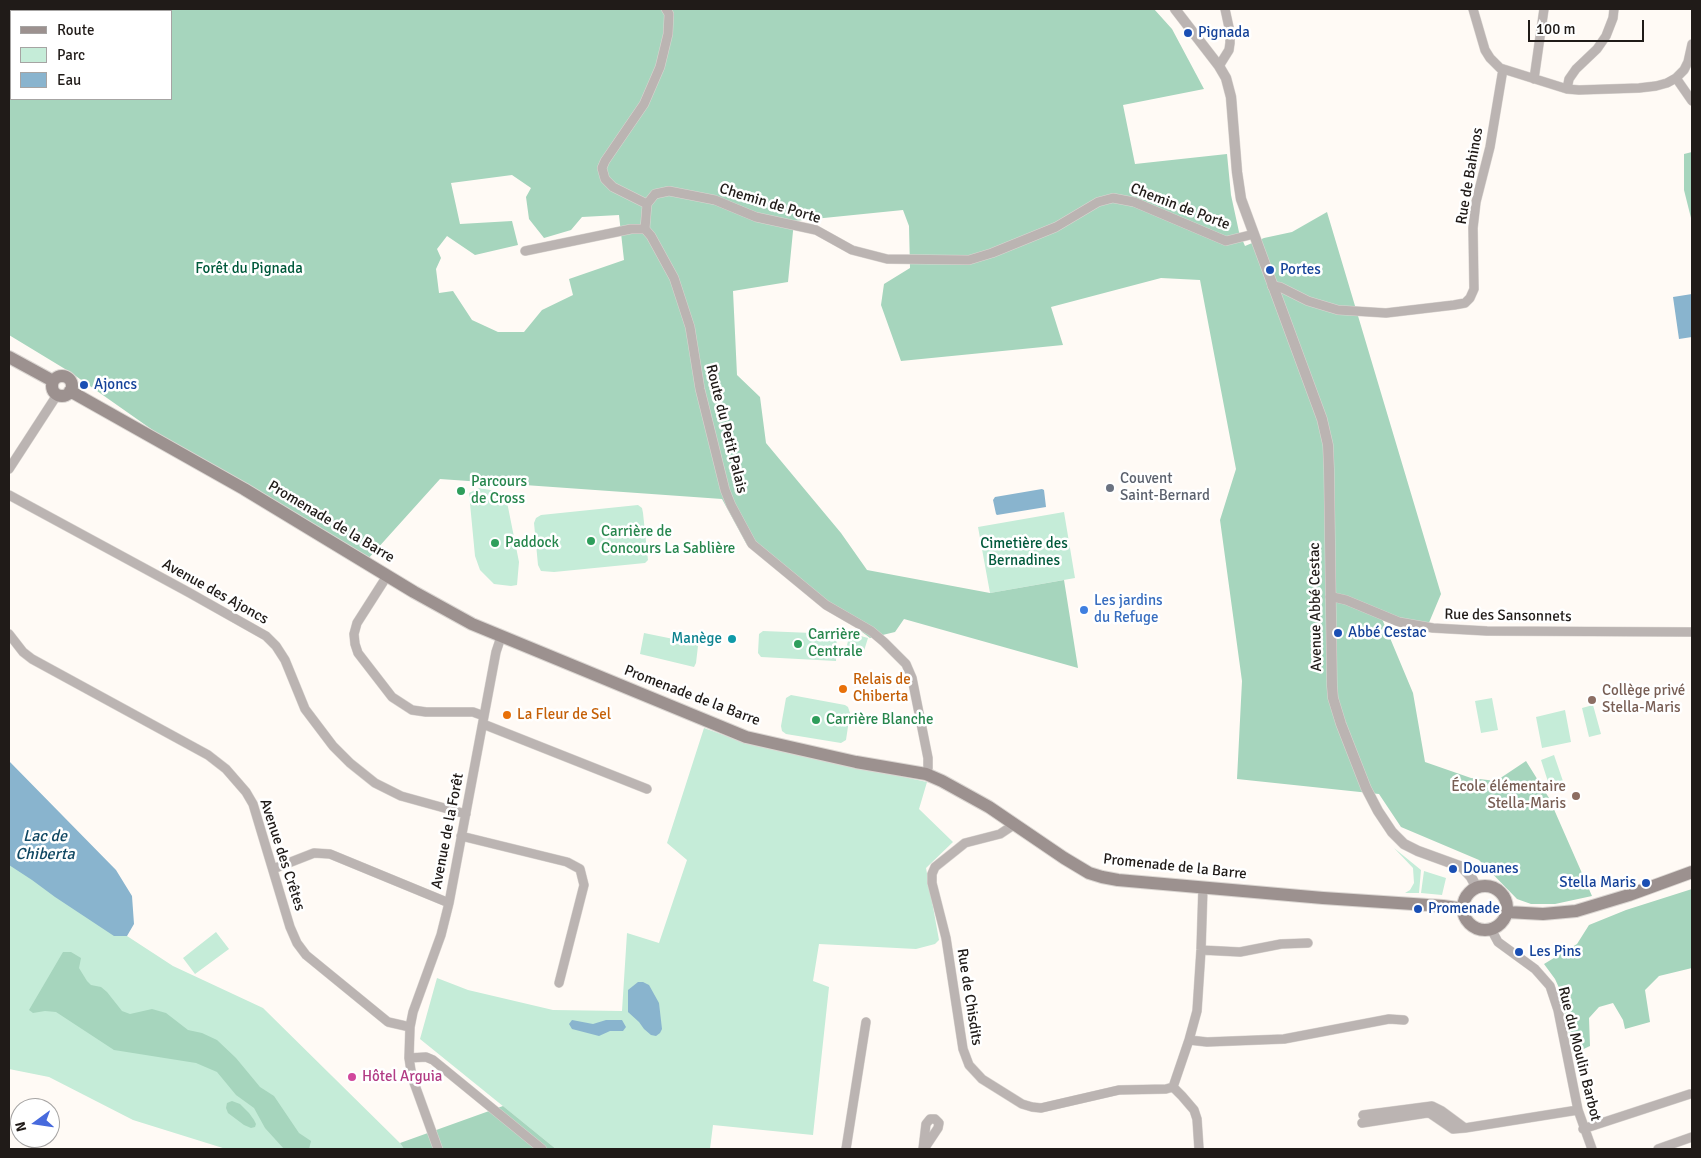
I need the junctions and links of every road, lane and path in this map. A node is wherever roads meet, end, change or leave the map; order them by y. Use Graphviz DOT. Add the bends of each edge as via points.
graph roads {
  1 [pos="666,9"];
  2 [pos="1175,9"];
  3 [pos="1225,9"];
  4 [pos="1473,9"];
  5 [pos="1544,9"];
  6 [pos="1614,9"];
  7 [pos="1692,44"];
  8 [pos="1219,66"];
  9 [pos="1503,70"];
  10 [pos="1676,78"];
  11 [pos="1534,79"];
  12 [pos="1568,89"];
  13 [pos="1692,101"];
  14 [pos="647,204"];
  15 [pos="645,229"];
  16 [pos="1254,234"];
  17 [pos="524,251"];
  18 [pos="1272,286"];
  19 [pos="9,358"];
  20 [pos="53,381"];
  21 [pos="70,391"];
  22 [pos="57,395"];
  23 [pos="9,469"];
  24 [pos="9,495"];
  25 [pos="387,576"];
  26 [pos="1330,597"];
  27 [pos="1692,632"];
  28 [pos="9,634"];
  29 [pos="501,637"];
  30 [pos="483,720"];
  31 [pos="926,774"];
  32 [pos="647,789"];
  33 [pos="466,814"];
  34 [pos="1015,824"];
  35 [pos="461,836"];
  36 [pos="273,869"];
  37 [pos="1692,872"];
  38 [pos="1203,887"];
  39 [pos="1477,888"];
  40 [pos="449,902"];
  41 [pos="1464,909"];
  42 [pos="1507,912"];
  43 [pos="1491,930"];
  44 [pos="1308,943"];
  45 [pos="1201,950"];
  46 [pos="559,984"];
  47 [pos="1404,1020"];
  48 [pos="866,1022"];
  49 [pos="410,1027"];
  50 [pos="1189,1040"];
  51 [pos="409,1058"];
  52 [pos="1173,1087"];
  53 [pos="1690,1094"];
  54 [pos="1578,1110"];
  55 [pos="1362,1119"];
  56 [pos="1583,1129"];
  57 [pos="1692,1138"];
  58 [pos="438,1149"];
  59 [pos="542,1149"];
  60 [pos="846,1149"];
  61 [pos="1199,1149"];
  62 [pos="1592,1149"];
  63 [pos="1658,1149"];
  1 -- 14 [label="street" via="668,34 660,67 644,104 602,168 605,180"];
  2 -- 8 [label="street, Avenue Abbé Cestac"];
  3 -- 8 [label="street" via="1230,43"];
  4 -- 9 [label="street" via="1484,50"];
  5 -- 11 [label="street"];
  6 -- 12 [label="street" via="1606,36 1576,69 1569,79"];
  7 -- 10 [label="street" via="1688,62"];
  8 -- 16 [label="street, Avenue Abbé Cestac" via="1231,97 1238,185"];
  9 -- 11 [label="street"];
  9 -- 18 [label="street, Rue de Bahinos" via="1490,147 1476,202 1474,289 1465,303 1386,313 1338,310 1308,302 1280,286"];
  10 -- 12 [label="street" via="1656,86"];
  10 -- 13 [label="street"];
  11 -- 12 [label="street"];
  14 -- 15 [label="street"];
  14 -- 16 [label="street, Chemin de Porte" via="655,194 669,191 715,200 756,217 816,230 852,250 887,259 968,260 1056,227 1098,202 1113,198 1134,202 1226,241"];
  15 -- 17 [label="street"];
  15 -- 31 [label="street, Route du Petit Palais" via="674,278 690,327 700,389 730,505 752,544 826,605 878,636 906,664 912,678 928,758"];
  16 -- 18 [label="street, Avenue Abbé Cestac"];
  18 -- 26 [label="street, Avenue Abbé Cestac" via="1322,419 1328,445"];
  19 -- 20 [label="main road"];
  20 -- 21 [label="main road" via="58,376 67,378 72,384"];
  20 -- 22 [label="main road" via="52,388"];
  21 -- 22 [label="main road"];
  21 -- 25 [label="main road, Promenade de la Barre" via="244,489"];
  22 -- 23 [label="street"];
  24 -- 33 [label="street, Avenue des Ajoncs" via="266,636 285,660 305,708 350,764 375,783 401,796"];
  25 -- 29 [label="main road, Promenade de la Barre"];
  25 -- 30 [label="street" via="358,623 354,634 358,653 392,697 412,710 473,712"];
  26 -- 27 [label="street, Rue des Sansonnets" via="1346,600 1398,622 1433,628 1487,632"];
  26 -- 39 [label="street, Avenue Abbé Cestac" via="1333,698 1366,788 1392,832 1404,844 1462,867"];
  28 -- 36 [label="street, Avenue des Crêtes" via="32,659 208,755 226,768 253,804"];
  29 -- 30 [label="street, Avenue de la Forêt"];
  29 -- 31 [label="main road, Promenade de la Barre" via="746,737"];
  30 -- 32 [label="street"];
  30 -- 33 [label="street, Avenue de la Forêt"];
  31 -- 34 [label="main road, Promenade de la Barre"];
  33 -- 35 [label="street, Avenue de la Forêt"];
  34 -- 38 [label="main road, Promenade de la Barre" via="1064,858 1102,877"];
  34 -- 52 [label="street, Rue de Chisdits" via="1000,834 965,842 935,867 932,874 946,938 963,1049 969,1065 982,1079 1032,1108 1119,1090 1166,1090"];
  35 -- 40 [label="street, Avenue de la Forêt"];
  35 -- 46 [label="street" via="566,862 580,869 584,885"];
  36 -- 40 [label="street" via="314,853 330,854"];
  36 -- 49 [label="street, Avenue des Crêtes" via="290,927 306,955 388,1022"];
  37 -- 42 [label="main road" via="1582,910 1543,914"];
  38 -- 41 [label="main road, Promenade de la Barre"];
  38 -- 45 [label="street"];
  39 -- 41 [label="main road" via="1467,896"];
  39 -- 42 [label="main road" via="1490,887 1501,894"];
  40 -- 49 [label="street, Avenue de la Forêt"];
  41 -- 43 [label="main road" via="1472,926"];
  42 -- 43 [label="main road" via="1501,923"];
  43 -- 54 [label="street, Rue du Moulin Barbot" via="1498,942 1535,969 1550,986"];
  44 -- 45 [label="street" via="1281,944 1240,952"];
  45 -- 50 [label="street" via="1197,1011"];
  47 -- 50 [label="street" via="1389,1019 1284,1039"];
  48 -- 60 [label="street"];
  49 -- 51 [label="street"];
  50 -- 52 [label="street"];
  51 -- 58 [label="street" via="415,1088"];
  51 -- 59 [label="street" via="433,1060"];
  52 -- 61 [label="street" via="1194,1110"];
  53 -- 56 [label="street"];
  54 -- 55 [label="street" via="1465,1128 1432,1106"];
  54 -- 56 [label="street, Rue du Moulin Barbot"];
  56 -- 62 [label="street, Rue du Moulin Barbot"];
  57 -- 63 [label="street"];
}
